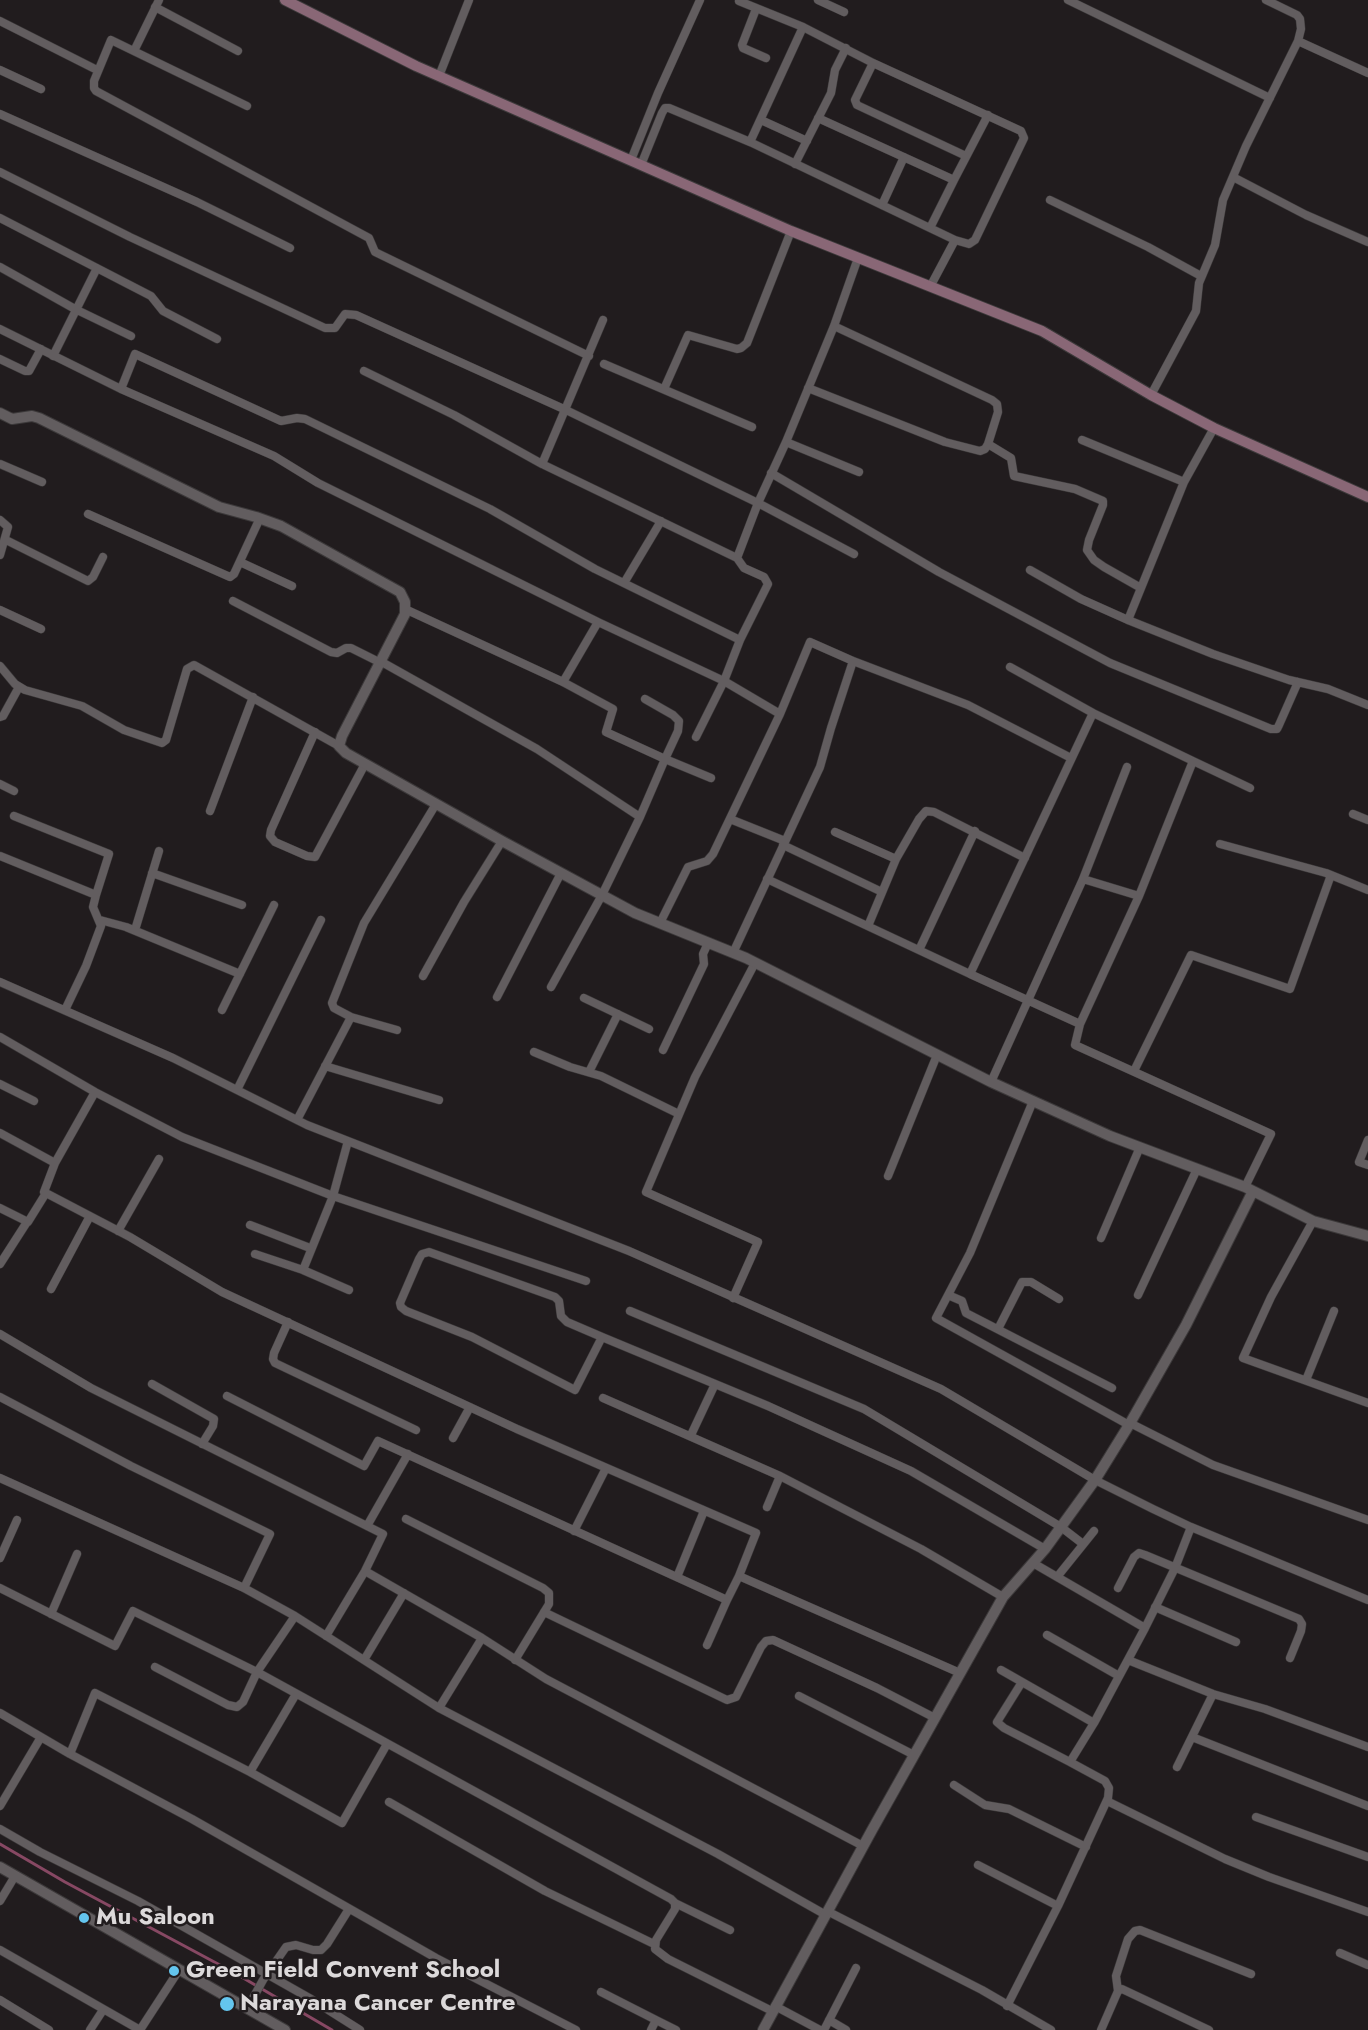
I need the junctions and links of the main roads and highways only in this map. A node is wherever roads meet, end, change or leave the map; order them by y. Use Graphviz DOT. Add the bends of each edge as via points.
graph roads {
  1 [pos="285,0"];
  2 [pos="1368,496"];
  1 -- 2 [label="main road" via="405,61 791,231 1042,331 1214,428"];
}
